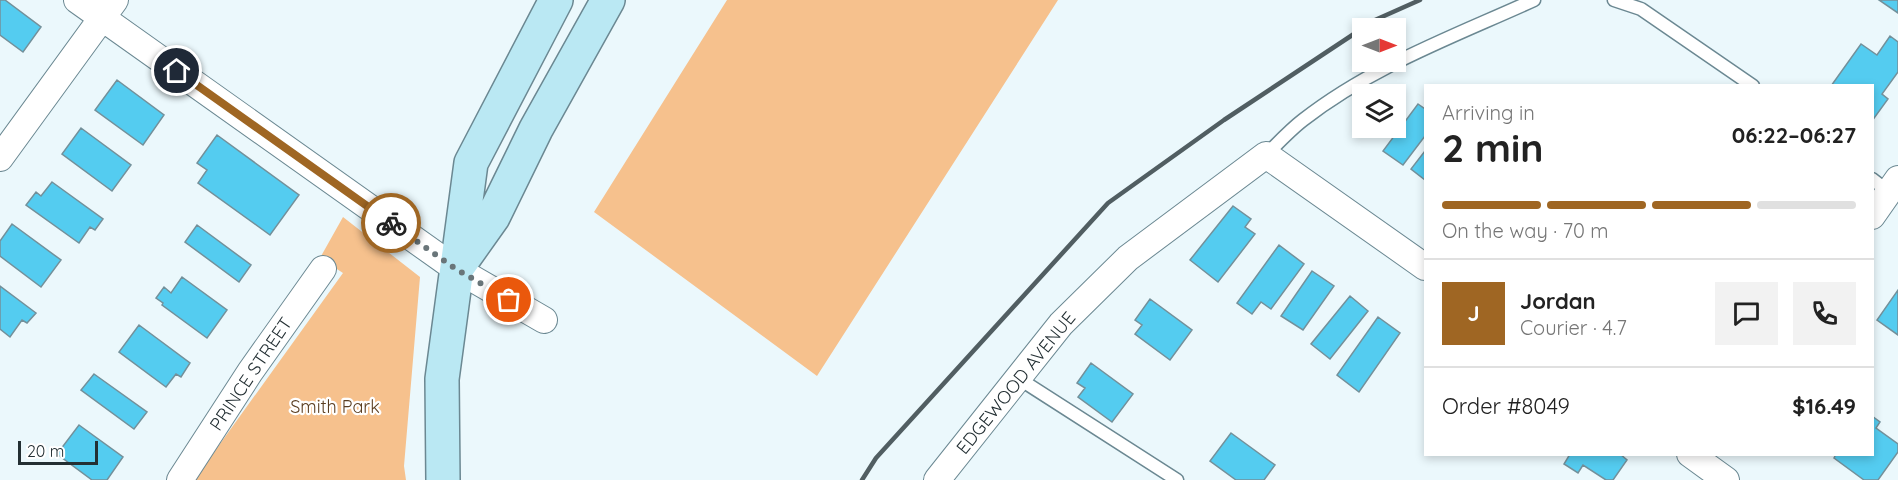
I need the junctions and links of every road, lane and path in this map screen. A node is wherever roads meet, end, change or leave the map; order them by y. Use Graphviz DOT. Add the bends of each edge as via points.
graph roads {
  1 [pos="77,0"];
  2 [pos="556,0"];
  3 [pos="608,0"];
  4 [pos="1534,0"];
  5 [pos="1614,0"];
  6 [pos="108,9"];
  7 [pos="1751,84"];
  8 [pos="1266,155"];
  9 [pos="0,158"];
  10 [pos="1889,187"];
  11 [pos="1874,213"];
  12 [pos="1424,266"];
  13 [pos="323,269"];
  14 [pos="456,269"];
  15 [pos="544,320"];
  16 [pos="1018,378"];
  17 [pos="1695,463"];
  18 [pos="1161,469"];
  19 [pos="180,480"];
  20 [pos="443,480"];
  21 [pos="938,480"];
  22 [pos="1153,480"];
  23 [pos="1177,480"];
  24 [pos="1726,480"];
  1 -- 6 [label="street"];
  2 -- 14 [label="street" via="471,163"];
  3 -- 14 [label="street" via="536,129 493,217"];
  4 -- 8 [label="lane" via="1381,69 1302,121"];
  5 -- 7 [label="lane" via="1641,9"];
  6 -- 9 [label="street"];
  6 -- 14 [label="street"];
  8 -- 12 [label="street"];
  8 -- 16 [label="street, EDGEWOOD AVENUE" via="1128,258 1061,324"];
  10 -- 11 [label="street"];
  13 -- 19 [label="street, PRINCE STREET"];
  14 -- 15 [label="street"];
  14 -- 20 [label="street" via="442,379"];
  16 -- 18 [label="lane"];
  16 -- 21 [label="street, EDGEWOOD AVENUE"];
  17 -- 24 [label="street"];
  18 -- 22 [label="lane"];
  18 -- 23 [label="lane"];
}
